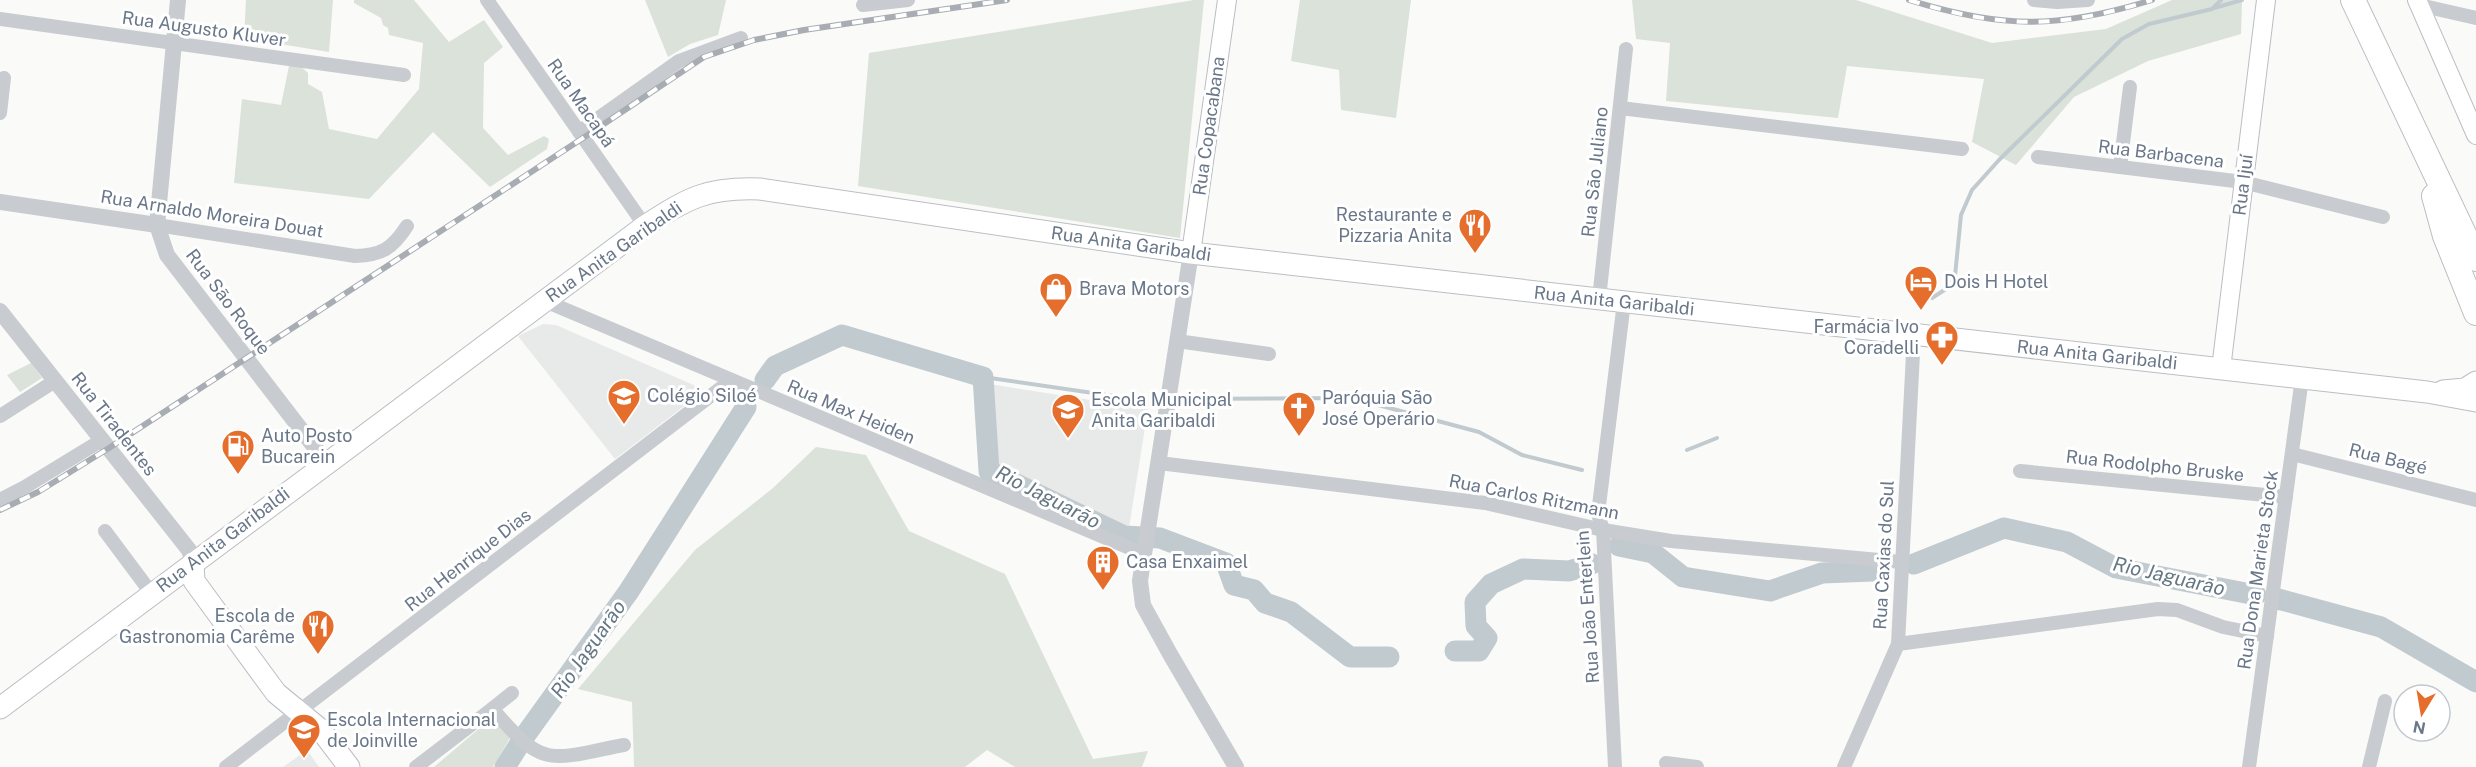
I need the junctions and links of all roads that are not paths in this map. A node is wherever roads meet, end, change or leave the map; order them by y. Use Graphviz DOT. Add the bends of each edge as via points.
graph roads {
  1 [pos="178,0"];
  2 [pos="487,0"];
  3 [pos="908,0"];
  4 [pos="1227,0"];
  5 [pos="2034,0"];
  6 [pos="2088,0"];
  7 [pos="2266,0"];
  8 [pos="2353,0"];
  9 [pos="2372,0"];
  10 [pos="2418,2"];
  11 [pos="863,4"];
  12 [pos="2476,18"];
  13 [pos="0,19"];
  14 [pos="741,38"];
  15 [pos="174,43"];
  16 [pos="1626,49"];
  17 [pos="404,75"];
  18 [pos="4,78"];
  19 [pos="2130,87"];
  20 [pos="1620,108"];
  21 [pos="0,113"];
  22 [pos="579,132"];
  23 [pos="2418,135"];
  24 [pos="2476,135"];
  25 [pos="1962,149"];
  26 [pos="2038,157"];
  27 [pos="2120,167"];
  28 [pos="2243,182"];
  29 [pos="0,202"];
  30 [pos="2382,217"];
  31 [pos="2476,219"];
  32 [pos="122,220"];
  33 [pos="157,225"];
  34 [pos="407,226"];
  35 [pos="645,226"];
  36 [pos="1191,253"];
  37 [pos="167,255"];
  38 [pos="2476,259"];
  39 [pos="1599,299"];
  40 [pos="545,300"];
  41 [pos="1624,302"];
  42 [pos="0,311"];
  43 [pos="2476,313"];
  44 [pos="1914,334"];
  45 [pos="1178,341"];
  46 [pos="1269,354"];
  47 [pos="2221,369"];
  48 [pos="2302,378"];
  49 [pos="55,381"];
  50 [pos="730,381"];
  51 [pos="2476,382"];
  52 [pos="2427,392"];
  53 [pos="2476,401"];
  54 [pos="0,416"];
  55 [pos="102,440"];
  56 [pos="2292,454"];
  57 [pos="326,462"];
  58 [pos="1159,463"];
  59 [pos="2020,471"];
  60 [pos="2286,497"];
  61 [pos="0,500"];
  62 [pos="2476,500"];
  63 [pos="1603,530"];
  64 [pos="105,531"];
  65 [pos="1145,548"];
  66 [pos="1901,562"];
  67 [pos="193,563"];
  68 [pos="152,594"];
  69 [pos="2267,636"];
  70 [pos="1898,644"];
  71 [pos="512,693"];
  72 [pos="2385,701"];
  73 [pos="0,708"];
  74 [pos="492,709"];
  75 [pos="299,711"];
  76 [pos="624,745"];
  77 [pos="1666,763"];
  78 [pos="226,767"];
  79 [pos="349,767"];
  80 [pos="416,767"];
  81 [pos="1236,767"];
  82 [pos="1615,767"];
  83 [pos="1697,767"];
  84 [pos="1844,767"];
  85 [pos="2249,767"];
  86 [pos="2369,767"];
  1 -- 15 [label="street, Rua São Roque"];
  2 -- 22 [label="street, Rua Macapá"];
  3 -- 11 [label="street"];
  4 -- 36 [label="main road, Rua Copacabana"];
  5 -- 6 [label="street"];
  7 -- 28 [label="main road, Rua Ijuí"];
  8 -- 23 [label="highway"];
  9 -- 31 [label="highway"];
  10 -- 12 [label="street"];
  10 -- 24 [label="main road"];
  13 -- 15 [label="street, Rua Augusto Kluver"];
  14 -- 22 [label="street" via="679,61"];
  15 -- 17 [label="street, Rua Augusto Kluver"];
  15 -- 33 [label="street, Rua São Roque"];
  16 -- 20 [label="street, Rua São Juliano"];
  18 -- 21 [label="street"];
  19 -- 27 [label="street"];
  20 -- 25 [label="street"];
  20 -- 39 [label="street, Rua São Juliano"];
  22 -- 35 [label="street, Rua Macapá"];
  23 -- 38 [label="highway"];
  23 -- 43 [label="highway" via="2445,236"];
  26 -- 27 [label="street, Rua Barbacena"];
  27 -- 28 [label="street, Rua Barbacena"];
  28 -- 30 [label="street, Rua Barbacena"];
  28 -- 47 [label="main road, Rua Ijuí"];
  29 -- 32 [label="street, Rua Arnaldo Moreira Douat"];
  32 -- 33 [label="street, Rua Arnaldo Moreira Douat"];
  32 -- 37 [label="street" via="140,230"];
  33 -- 34 [label="street, Rua Arnaldo Moreira Douat" via="355,256 387,249"];
  33 -- 37 [label="street, Rua São Roque"];
  35 -- 36 [label="main road, Rua Anita Garibaldi" via="694,196 714,190 760,189"];
  35 -- 40 [label="main road, Rua Anita Garibaldi"];
  36 -- 39 [label="main road, Rua Anita Garibaldi"];
  36 -- 45 [label="street"];
  37 -- 57 [label="street, Rua São Roque"];
  39 -- 41 [label="main road, Rua Anita Garibaldi"];
  40 -- 50 [label="street, Rua Max Heiden"];
  40 -- 57 [label="main road, Rua Anita Garibaldi"];
  41 -- 44 [label="main road, Rua Anita Garibaldi"];
  41 -- 63 [label="street, Rua João Enterlein" via="1598,514"];
  42 -- 49 [label="street, Rua Tiradentes"];
  44 -- 47 [label="main road, Rua Anita Garibaldi"];
  44 -- 66 [label="street, Rua Caxias do Sul"];
  45 -- 46 [label="street"];
  45 -- 58 [label="street"];
  47 -- 48 [label="main road, Rua Anita Garibaldi"];
  48 -- 52 [label="main road, Rua Anita Garibaldi"];
  48 -- 56 [label="street, Rua Dona Marieta Stock"];
  49 -- 54 [label="street"];
  49 -- 55 [label="street, Rua Tiradentes"];
  50 -- 65 [label="street, Rua Max Heiden"];
  50 -- 75 [label="street, Rua Henrique Dias"];
  51 -- 52 [label="main road, Rua Anita Garibaldi" via="2465,388"];
  52 -- 53 [label="main road, Rua Anita Garibaldi"];
  55 -- 61 [label="street"];
  55 -- 67 [label="street, Rua Tiradentes" via="189,550"];
  56 -- 60 [label="street, Rua Dona Marieta Stock"];
  56 -- 62 [label="street, Rua Bagé"];
  57 -- 67 [label="main road, Rua Anita Garibaldi"];
  58 -- 63 [label="street, Rua Carlos Ritzmann" via="1485,503"];
  58 -- 65 [label="street"];
  59 -- 60 [label="street, Rua Rodolpho Bruske"];
  60 -- 69 [label="street, Rua Dona Marieta Stock"];
  63 -- 66 [label="street, Rua Carlos Ritzmann" via="1693,543"];
  63 -- 82 [label="street, Rua João Enterlein"];
  64 -- 68 [label="street"];
  65 -- 81 [label="street" via="1140,581 1143,605"];
  66 -- 70 [label="street, Rua Caxias do Sul"];
  67 -- 68 [label="main road, Rua Anita Garibaldi"];
  67 -- 75 [label="main road" via="194,581 276,693"];
  68 -- 73 [label="main road, Rua Anita Garibaldi"];
  69 -- 70 [label="street" via="2223,627 2177,610 2158,609"];
  69 -- 85 [label="street, Rua Dona Marieta Stock"];
  70 -- 84 [label="street, Rua Caxias do Sul"];
  71 -- 74 [label="street"];
  72 -- 86 [label="street"];
  74 -- 76 [label="street" via="535,750 547,755"];
  74 -- 80 [label="street"];
  75 -- 78 [label="street, Rua Henrique Dias"];
  75 -- 79 [label="main road"];
  77 -- 83 [label="street"];
}
